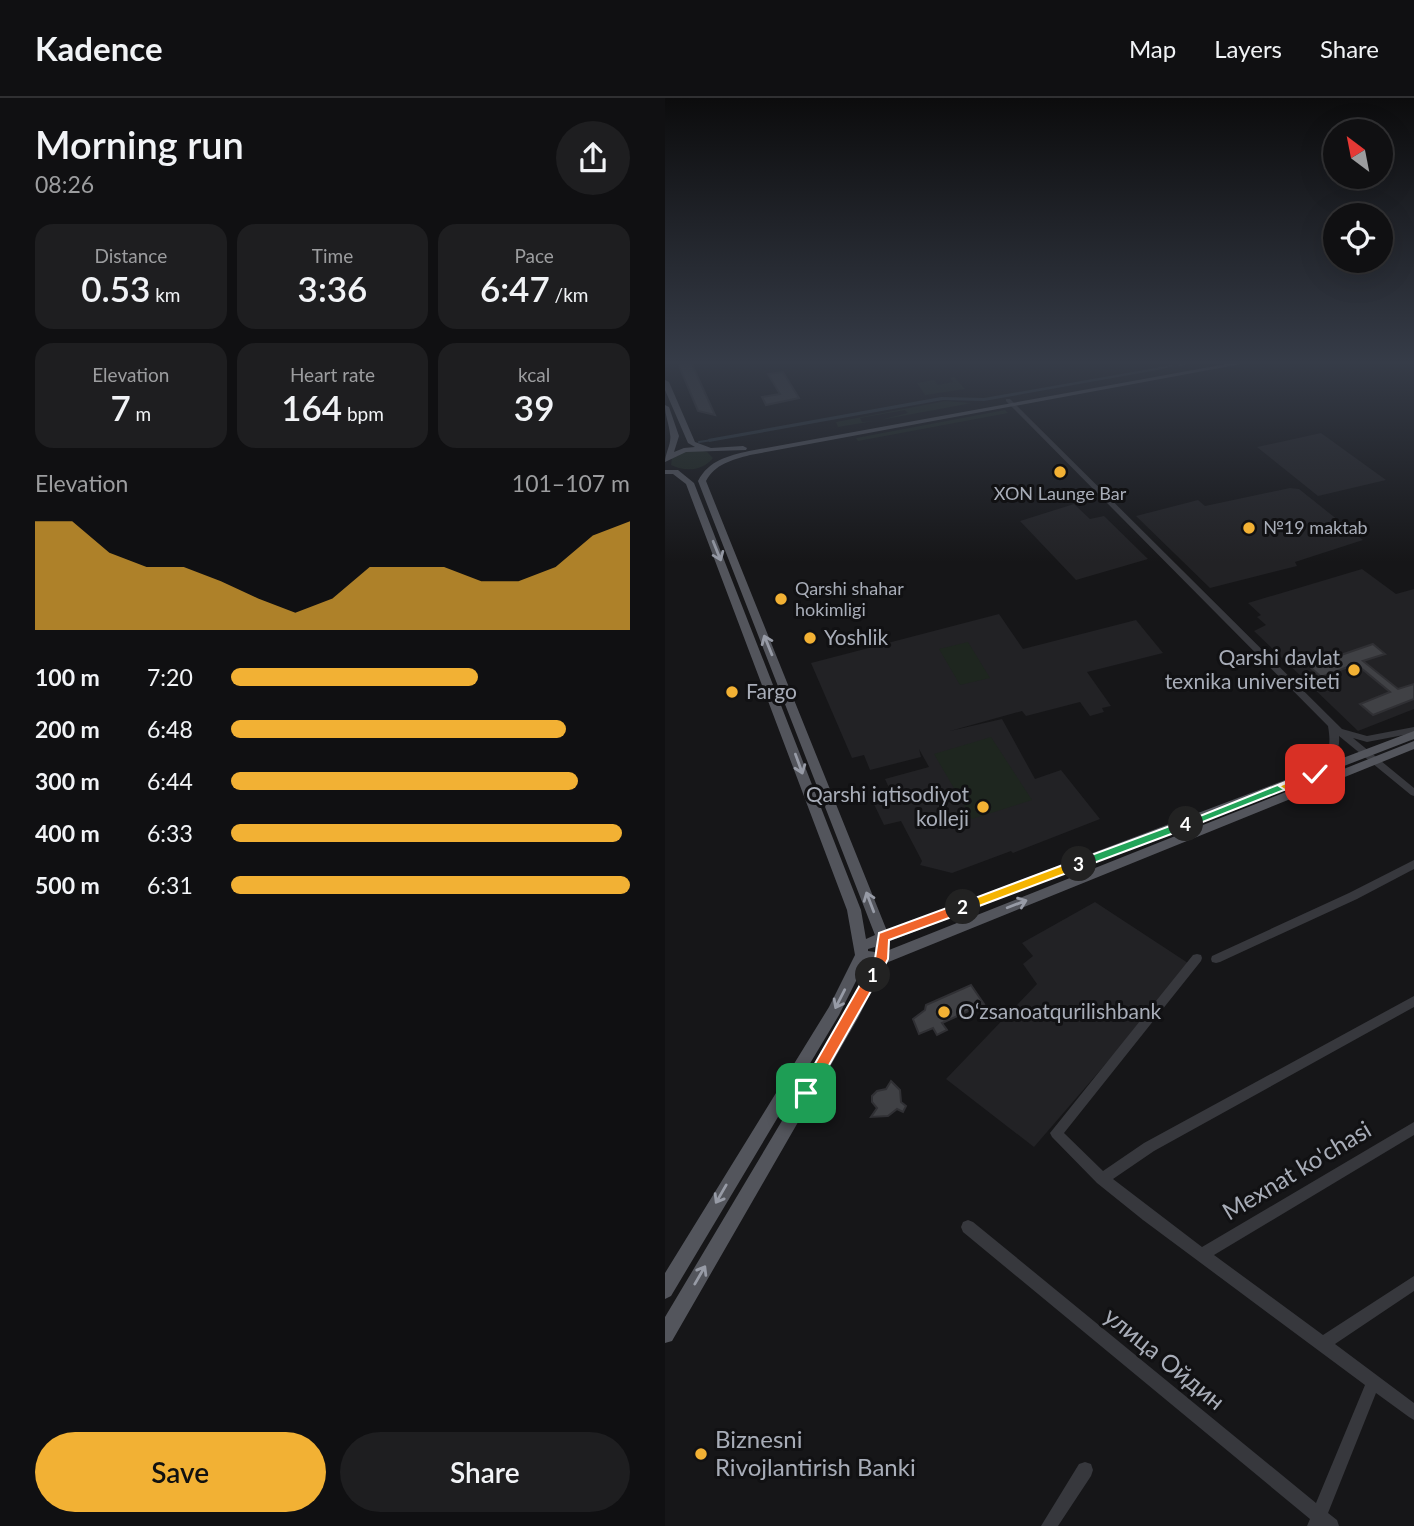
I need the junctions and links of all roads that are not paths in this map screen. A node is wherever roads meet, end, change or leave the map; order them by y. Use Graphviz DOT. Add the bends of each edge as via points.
graph roads {
  1 [pos="672,429"];
  2 [pos="686,429"];
  3 [pos="855,429"];
  4 [pos="874,429"];
  5 [pos="1036,429"];
  6 [pos="710,450"];
  7 [pos="666,458"];
  8 [pos="712,467"];
  9 [pos="668,471"];
  10 [pos="1332,726"];
  11 [pos="1414,730"];
  12 [pos="1414,735"];
  13 [pos="1414,746"];
  14 [pos="1374,756"];
  15 [pos="1315,774"];
  16 [pos="1414,785"];
  17 [pos="1414,793"];
  18 [pos="1414,864"];
  19 [pos="883,937"];
  20 [pos="862,951"];
  21 [pos="1197,958"];
  22 [pos="881,959"];
  23 [pos="1216,959"];
  24 [pos="1414,1001"];
  25 [pos="1414,1128"];
  26 [pos="738,1165"];
  27 [pos="759,1171"];
  28 [pos="1102,1179"];
  29 [pos="968,1227"];
  30 [pos="1203,1254"];
  31 [pos="1414,1283"];
  32 [pos="665,1290"];
  33 [pos="665,1334"];
  34 [pos="1324,1343"];
  35 [pos="1373,1383"];
  36 [pos="1414,1412"];
  37 [pos="1085,1470"];
  38 [pos="1322,1523"];
  39 [pos="1049,1526"];
  1 -- 7 [label="main road" via="675,436"];
  2 -- 6 [label="main road" via="692,443"];
  3 -- 6 [label="main road"];
  4 -- 8 [label="main road" via="749,453"];
  5 -- 10 [label="street"];
  6 -- 7 [label="main road" via="693,449"];
  6 -- 8 [label="main road" via="719,459"];
  8 -- 9 [label="main road" via="694,473"];
  19 -- 8 [label="main road, one-way" via="702,481"];
  9 -- 20 [label="main road, one-way" via="689,481 695,495 854,910"];
  10 -- 11 [label="street" via="1367,739"];
  10 -- 14 [label="street"];
  10 -- 15 [label="street" via="1336,747"];
  12 -- 14 [label="main road"];
  13 -- 14 [label="main road"];
  14 -- 15 [label="main road"];
  14 -- 16 [label="street"];
  14 -- 17 [label="street"];
  22 -- 14 [label="main road, one-way"];
  15 -- 19 [label="main road"];
  18 -- 23 [label="street"];
  19 -- 20 [label="main road"];
  19 -- 22 [label="main road"];
  20 -- 22 [label="main road"];
  20 -- 26 [label="main road, one-way" via="834,1011"];
  21 -- 28 [label="street" via="1056,1133"];
  22 -- 27 [label="main road"];
  24 -- 28 [label="street" via="1149,1147"];
  25 -- 30 [label="street, Mexnat ko'chasi"];
  26 -- 27 [label="main road"];
  26 -- 32 [label="main road, one-way"];
  33 -- 27 [label="main road, one-way"];
  28 -- 30 [label="street"];
  29 -- 38 [label="street, улица Ойдин"];
  30 -- 34 [label="street"];
  31 -- 34 [label="street"];
  34 -- 35 [label="street"];
  35 -- 36 [label="street"];
  35 -- 38 [label="street"];
  37 -- 39 [label="street"];
}
